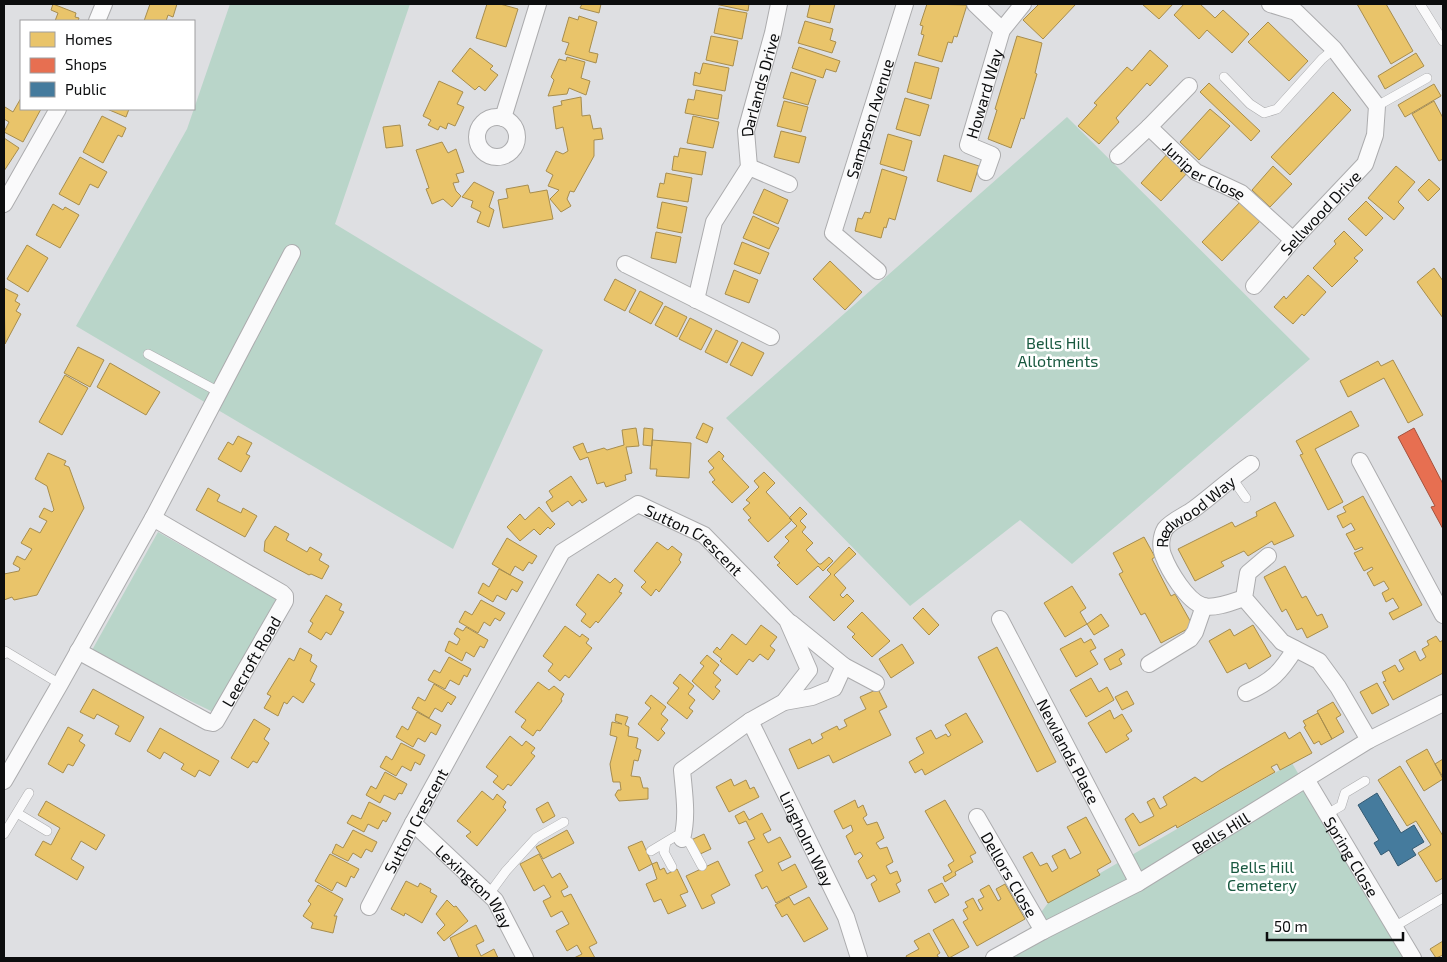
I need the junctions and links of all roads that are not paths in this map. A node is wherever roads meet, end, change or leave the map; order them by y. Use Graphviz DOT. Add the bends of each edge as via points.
graph roads {
  1 [pos="104,4"];
  2 [pos="538,4"];
  3 [pos="779,4"];
  4 [pos="905,4"];
  5 [pos="975,4"];
  6 [pos="1023,4"];
  7 [pos="1270,4"];
  8 [pos="1420,4"];
  9 [pos="97,20"];
  10 [pos="1002,30"];
  11 [pos="1443,41"];
  12 [pos="1334,49"];
  13 [pos="1224,77"];
  14 [pos="1427,78"];
  15 [pos="1189,86"];
  16 [pos="1377,106"];
  17 [pos="57,110"];
  18 [pos="503,118"];
  19 [pos="1149,126"];
  20 [pos="1118,156"];
  21 [pos="749,167"];
  22 [pos="986,172"];
  23 [pos="789,184"];
  24 [pos="4,204"];
  25 [pos="1293,240"];
  26 [pos="292,253"];
  27 [pos="625,264"];
  28 [pos="878,271"];
  29 [pos="1254,286"];
  30 [pos="696,300"];
  31 [pos="771,337"];
  32 [pos="148,354"];
  33 [pos="219,392"];
  34 [pos="1360,462"];
  35 [pos="1251,464"];
  36 [pos="1232,478"];
  37 [pos="1246,498"];
  38 [pos="153,518"];
  39 [pos="1268,556"];
  40 [pos="1244,598"];
  41 [pos="1204,606"];
  42 [pos="1443,615"];
  43 [pos="787,620"];
  44 [pos="1000,620"];
  45 [pos="1295,649"];
  46 [pos="4,652"];
  47 [pos="78,652"];
  48 [pos="1149,664"];
  49 [pos="844,666"];
  50 [pos="876,683"];
  51 [pos="60,684"];
  52 [pos="1246,693"];
  53 [pos="784,702"];
  54 [pos="1443,702"];
  55 [pos="750,721"];
  56 [pos="1369,740"];
  57 [pos="1306,779"];
  58 [pos="4,781"];
  59 [pos="1365,781"];
  60 [pos="29,793"];
  61 [pos="17,813"];
  62 [pos="1327,814"];
  63 [pos="977,817"];
  64 [pos="564,822"];
  65 [pos="413,823"];
  66 [pos="47,832"];
  67 [pos="4,834"];
  68 [pos="682,839"];
  69 [pos="666,842"];
  70 [pos="651,851"];
  71 [pos="702,866"];
  72 [pos="672,867"];
  73 [pos="1138,883"];
  74 [pos="489,894"];
  75 [pos="1443,898"];
  76 [pos="369,907"];
  77 [pos="1394,927"];
  78 [pos="1044,931"];
  79 [pos="525,958"];
  80 [pos="859,958"];
  81 [pos="994,958"];
  82 [pos="1413,958"];
  1 -- 9 [label="street"];
  2 -- 18 [label="street"];
  3 -- 21 [label="street, Darlands Drive" via="746,131"];
  4 -- 28 [label="street, Sampson Avenue" via="833,234"];
  5 -- 10 [label="street, Howard Way"];
  6 -- 10 [label="street, Howard Way"];
  7 -- 12 [label="street" via="1296,12"];
  8 -- 11 [label="lane"];
  10 -- 22 [label="street, Howard Way" via="968,145 992,155"];
  12 -- 13 [label="lane" via="1277,109 1264,113 1250,104"];
  12 -- 16 [label="street"];
  14 -- 16 [label="lane"];
  15 -- 19 [label="street"];
  16 -- 25 [label="street, Sellwood Drive" via="1375,135 1365,164"];
  17 -- 24 [label="street"];
  19 -- 20 [label="street, Juniper Close"];
  19 -- 25 [label="street, Juniper Close" via="1196,172 1241,193"];
  21 -- 23 [label="street"];
  21 -- 30 [label="street" via="714,222"];
  25 -- 29 [label="street, Sellwood Drive"];
  26 -- 33 [label="street"];
  27 -- 30 [label="street"];
  30 -- 31 [label="street"];
  32 -- 33 [label="lane"];
  33 -- 38 [label="street"];
  34 -- 42 [label="street"];
  35 -- 36 [label="street, Redwood Way"];
  36 -- 37 [label="lane"];
  36 -- 41 [label="street, Redwood Way" via="1166,528 1162,537 1163,555 1182,590"];
  38 -- 47 [label="street"];
  38 -- 47 [label="street, Leecroft Road" via="282,593 285,601 213,723"];
  39 -- 40 [label="street" via="1248,573"];
  40 -- 41 [label="street" via="1218,606"];
  40 -- 45 [label="street" via="1282,642"];
  41 -- 48 [label="street" via="1190,639"];
  43 -- 49 [label="street"];
  43 -- 53 [label="street, Sutton Crescent" via="809,670"];
  43 -- 65 [label="street, Sutton Crescent" via="704,534 638,504 562,552"];
  44 -- 73 [label="street, Newlands Place"];
  45 -- 52 [label="street" via="1285,666 1267,684"];
  45 -- 56 [label="street" via="1319,661"];
  46 -- 51 [label="lane"];
  47 -- 51 [label="street"];
  49 -- 50 [label="street"];
  49 -- 53 [label="street" via="834,688"];
  51 -- 58 [label="street"];
  53 -- 55 [label="street, Sutton Crescent"];
  54 -- 56 [label="street, Bells Hill"];
  55 -- 68 [label="street, Sutton Crescent" via="682,770 685,826"];
  55 -- 80 [label="street, Lingholm Way" via="846,916"];
  56 -- 57 [label="street, Bells Hill"];
  57 -- 62 [label="street, Spring Close"];
  57 -- 73 [label="street, Bells Hill"];
  59 -- 62 [label="lane" via="1345,793 1341,806"];
  60 -- 61 [label="lane"];
  61 -- 66 [label="lane"];
  61 -- 67 [label="lane"];
  62 -- 77 [label="street, Spring Close"];
  63 -- 78 [label="street, Dellors Close"];
  64 -- 74 [label="lane" via="536,838"];
  65 -- 74 [label="street, Lexington Way"];
  65 -- 76 [label="street, Sutton Crescent"];
  68 -- 69 [label="lane" via="676,836"];
  68 -- 71 [label="lane" via="689,842"];
  69 -- 70 [label="lane"];
  69 -- 72 [label="lane" via="664,852"];
  73 -- 78 [label="street, Bells Hill"];
  74 -- 79 [label="street, Lexington Way" via="496,900"];
  75 -- 77 [label="lane"];
  77 -- 82 [label="street, Spring Close"];
  78 -- 81 [label="street, Bells Hill"];
}
